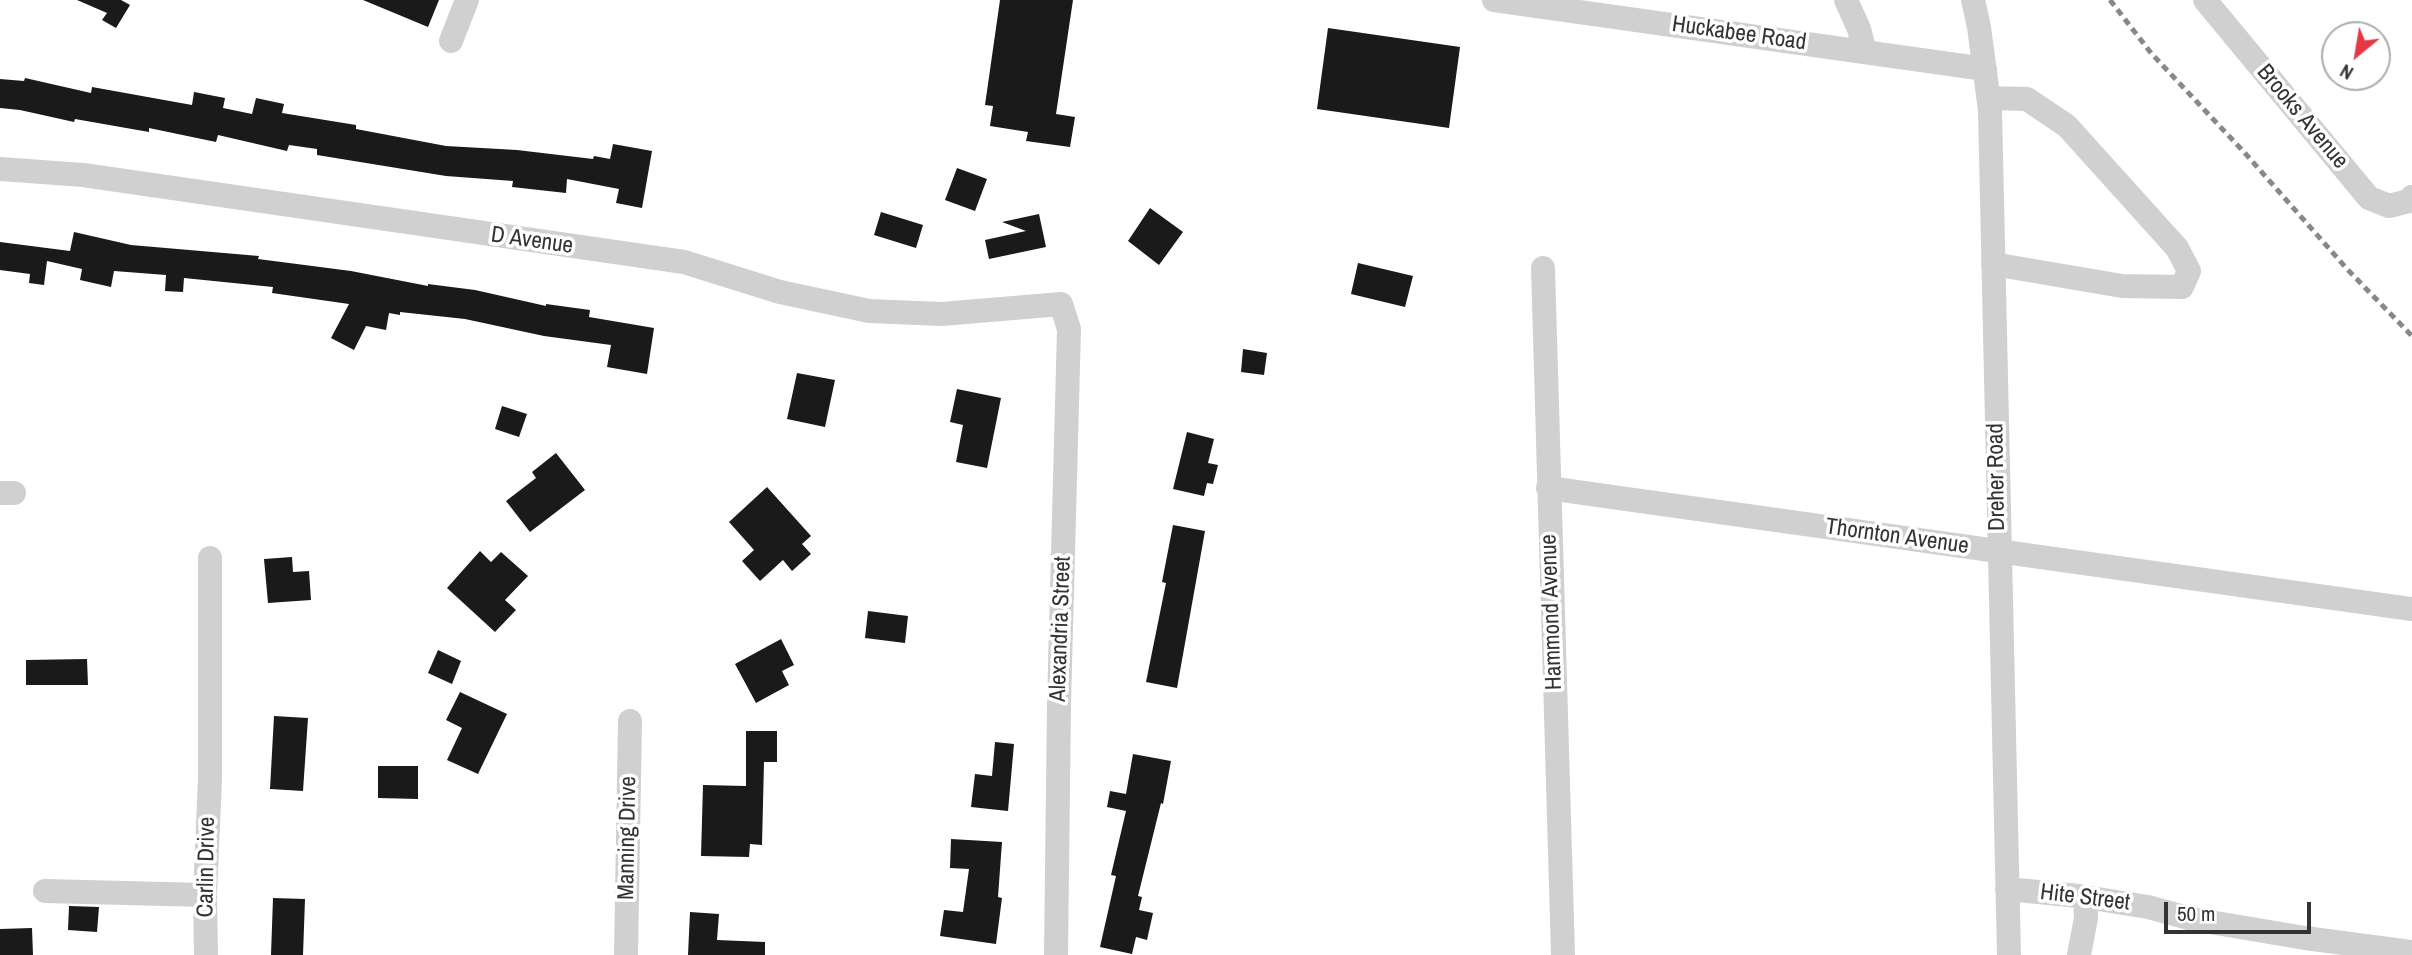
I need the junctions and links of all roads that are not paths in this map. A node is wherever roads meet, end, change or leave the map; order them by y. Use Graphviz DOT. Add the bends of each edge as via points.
graph roads {
  1 [pos="467,0"];
  2 [pos="1494,0"];
  3 [pos="1846,0"];
  4 [pos="1973,0"];
  5 [pos="2205,0"];
  6 [pos="451,41"];
  7 [pos="1866,52"];
  8 [pos="1985,69"];
  9 [pos="1989,99"];
  10 [pos="0,169"];
  11 [pos="2412,197"];
  12 [pos="1993,264"];
  13 [pos="1543,268"];
  14 [pos="1061,304"];
  15 [pos="1548,488"];
  16 [pos="1999,551"];
  17 [pos="210,558"];
  18 [pos="2412,609"];
  19 [pos="630,720"];
  20 [pos="2007,889"];
  21 [pos="45,891"];
  22 [pos="205,895"];
  23 [pos="2085,897"];
  24 [pos="2349,949"];
  25 [pos="2412,952"];
  26 [pos="206,955"];
  27 [pos="626,955"];
  28 [pos="1056,955"];
  29 [pos="1563,955"];
  30 [pos="2009,955"];
  31 [pos="2079,955"];
  1 -- 6 [label="street"];
  2 -- 7 [label="street, Huckabee Road"];
  3 -- 7 [label="street"];
  4 -- 8 [label="street, Dreher Road"];
  5 -- 11 [label="street, Brooks Avenue" via="2369,198 2389,206"];
  7 -- 8 [label="street, Huckabee Road"];
  8 -- 9 [label="street, Dreher Road"];
  9 -- 12 [label="street, Dreher Road"];
  9 -- 12 [label="street" via="2027,99 2067,126 2177,248 2189,271 2182,288 2122,286"];
  10 -- 14 [label="street, D Avenue" via="83,175 684,262 780,292 869,311 942,314"];
  12 -- 16 [label="street, Dreher Road"];
  13 -- 15 [label="street, Hammond Avenue"];
  14 -- 28 [label="street, Alexandria Street" via="1069,329"];
  15 -- 16 [label="street, Thornton Avenue"];
  15 -- 29 [label="street, Hammond Avenue"];
  16 -- 18 [label="street, Thornton Avenue"];
  16 -- 20 [label="street, Dreher Road"];
  17 -- 22 [label="street, Carlin Drive"];
  19 -- 27 [label="street, Manning Drive"];
  20 -- 23 [label="street, Hite Street"];
  20 -- 30 [label="street, Dreher Road"];
  21 -- 22 [label="street"];
  22 -- 26 [label="street, Carlin Drive"];
  23 -- 24 [label="street, Hite Street"];
  23 -- 31 [label="street"];
  24 -- 25 [label="street, Hite Street"];
}
